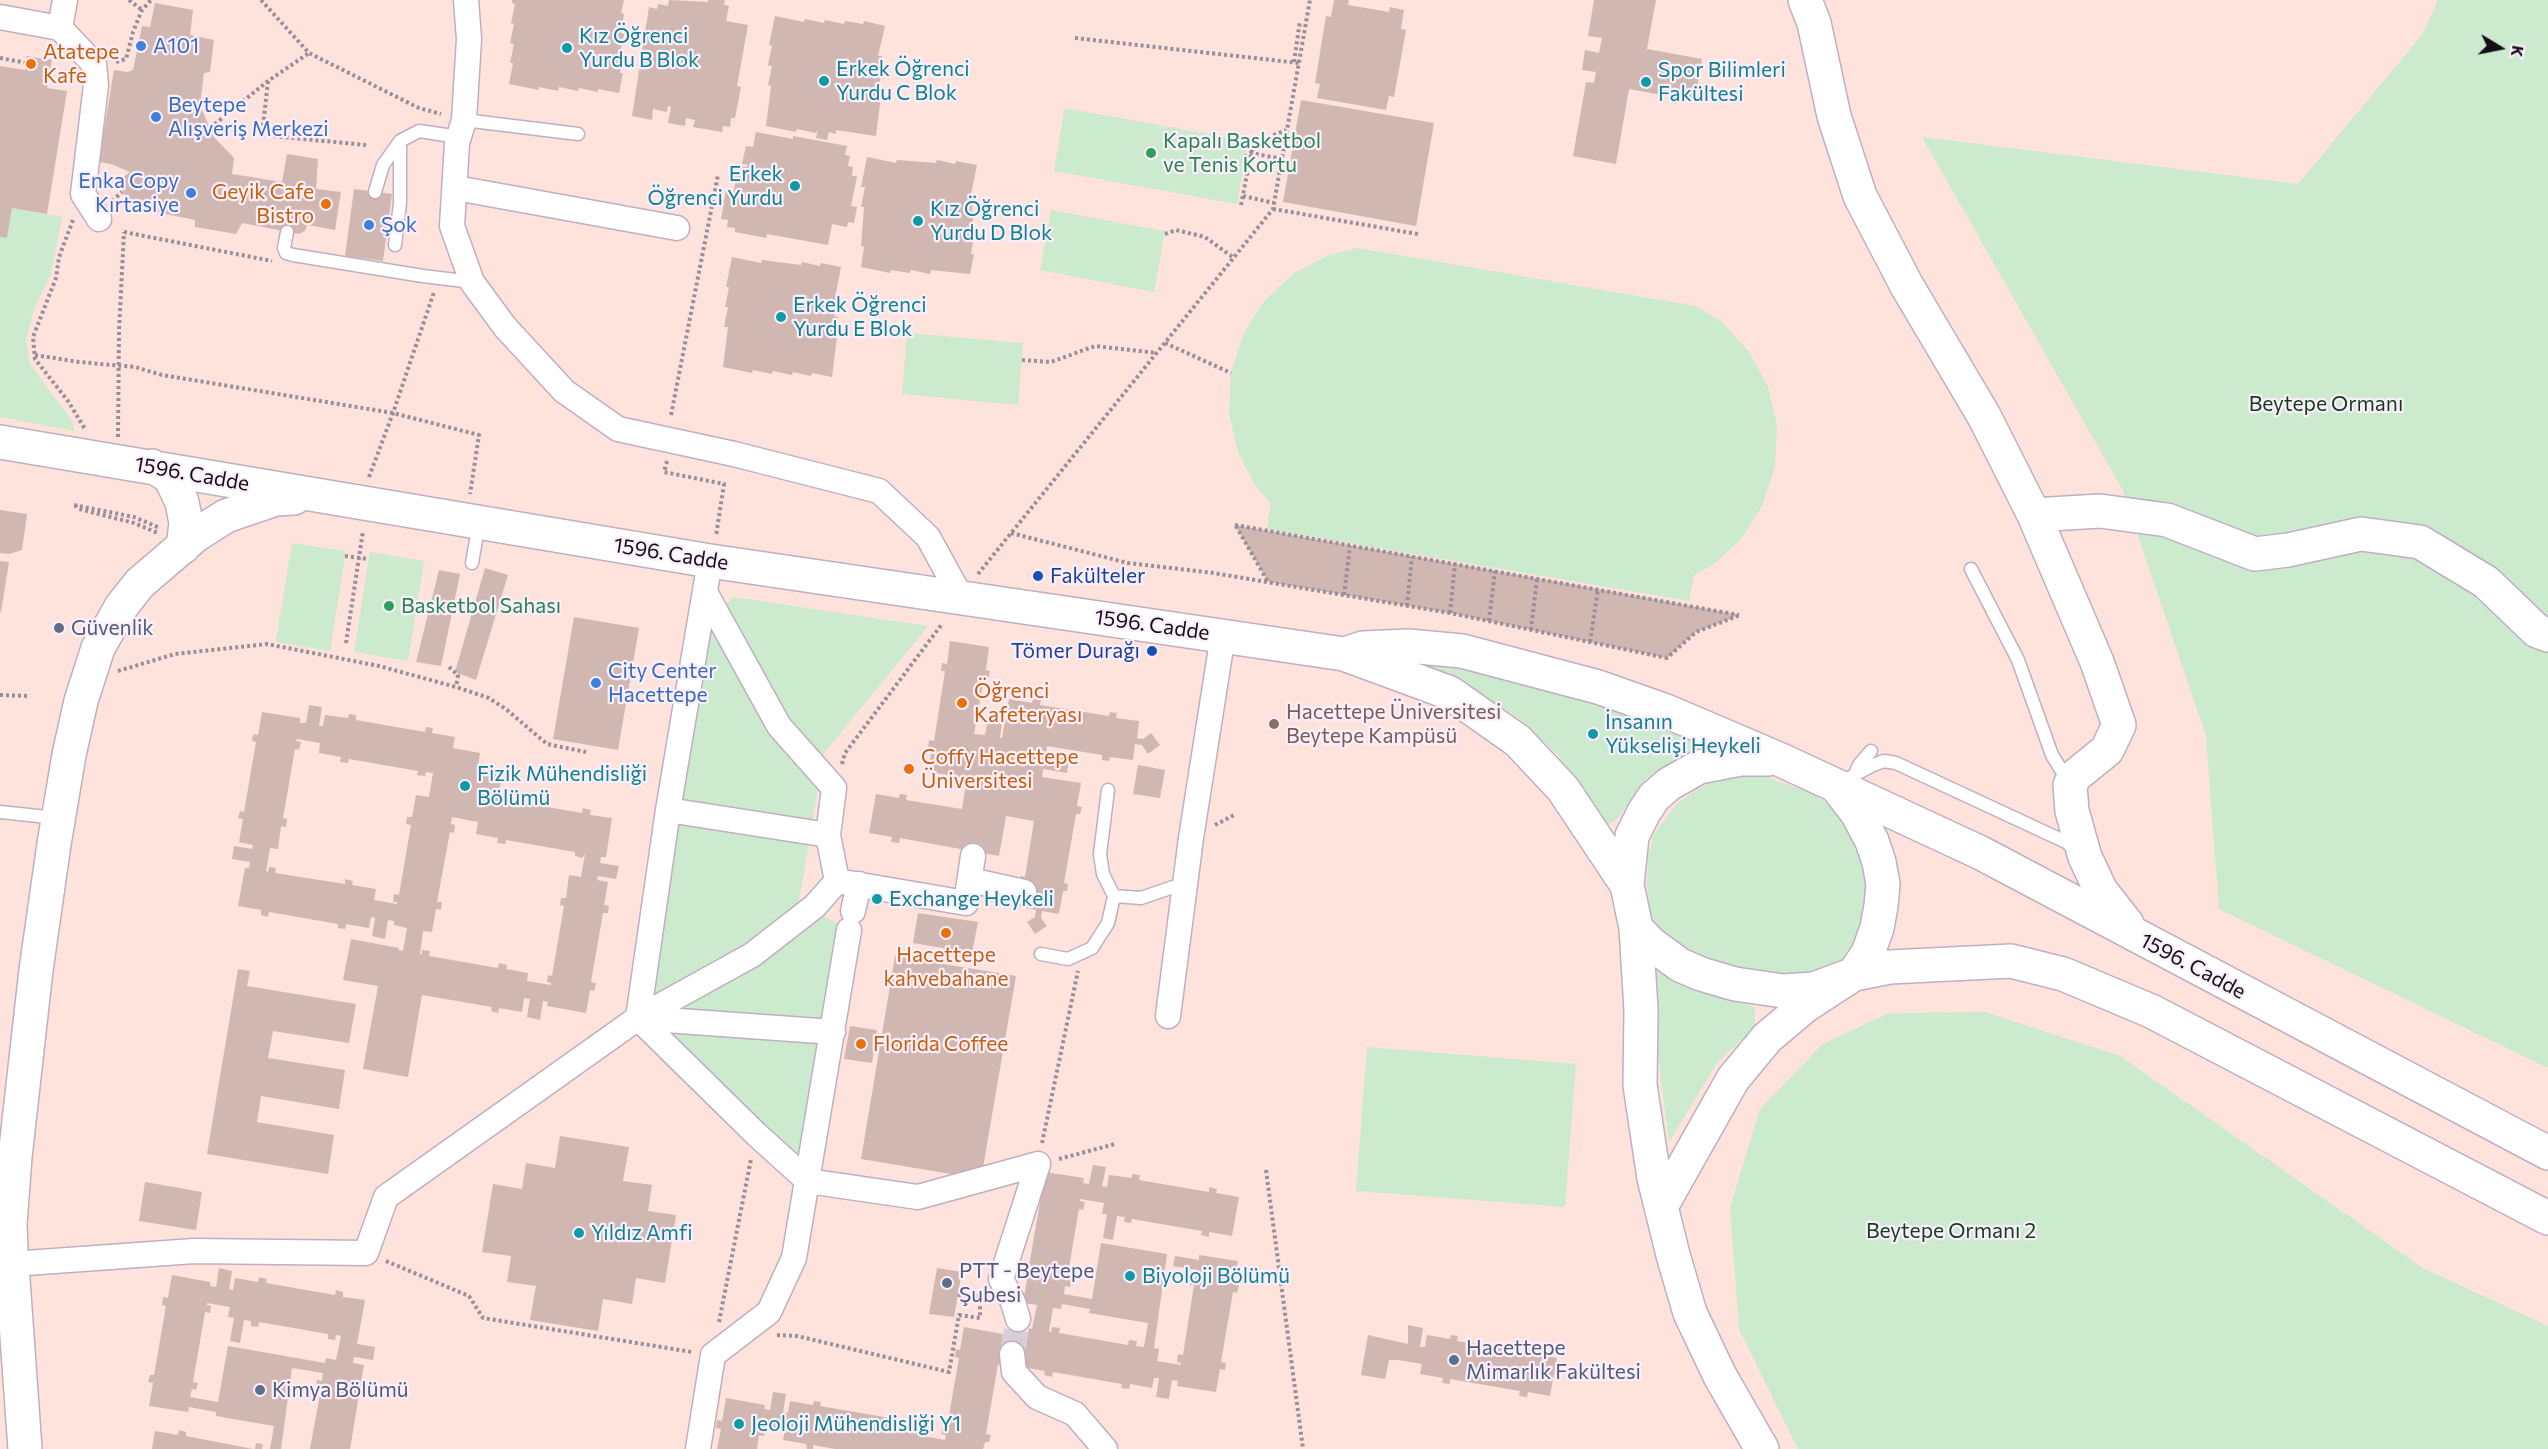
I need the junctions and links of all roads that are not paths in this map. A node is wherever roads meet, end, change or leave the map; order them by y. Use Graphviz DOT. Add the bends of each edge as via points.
graph roads {
  1 [pos="64,0"];
  2 [pos="466,0"];
  3 [pos="1805,0"];
  4 [pos="0,17"];
  5 [pos="60,28"];
  6 [pos="455,123"];
  7 [pos="578,134"];
  8 [pos="400,141"];
  9 [pos="456,189"];
  10 [pos="375,192"];
  11 [pos="99,219"];
  12 [pos="677,228"];
  13 [pos="287,232"];
  14 [pos="395,245"];
  15 [pos="472,282"];
  16 [pos="0,442"];
  17 [pos="152,466"];
  18 [pos="317,496"];
  19 [pos="474,511"];
  20 [pos="2034,515"];
  21 [pos="168,537"];
  22 [pos="472,563"];
  23 [pos="710,563"];
  24 [pos="1971,569"];
  25 [pos="970,587"];
  26 [pos="1223,635"];
  27 [pos="2548,635"];
  28 [pos="1344,654"];
  29 [pos="1871,751"];
  30 [pos="1781,760"];
  31 [pos="1846,779"];
  32 [pos="2070,785"];
  33 [pos="1108,790"];
  34 [pos="668,810"];
  35 [pos="0,812"];
  36 [pos="58,819"];
  37 [pos="828,835"];
  38 [pos="973,856"];
  39 [pos="2085,857"];
  40 [pos="970,880"];
  41 [pos="848,883"];
  42 [pos="1185,883"];
  43 [pos="1627,885"];
  44 [pos="1024,891"];
  45 [pos="1114,896"];
  46 [pos="1636,928"];
  47 [pos="2135,935"];
  48 [pos="1041,954"];
  49 [pos="1854,974"];
  50 [pos="1168,1016"];
  51 [pos="638,1018"];
  52 [pos="833,1032"];
  53 [pos="2548,1153"];
  54 [pos="808,1180"];
  55 [pos="1662,1205"];
  56 [pos="2548,1218"];
  57 [pos="12,1264"];
  58 [pos="1018,1319"];
  59 [pos="1012,1354"];
  60 [pos="25,1449"];
  61 [pos="698,1449"];
  62 [pos="1105,1449"];
  63 [pos="1762,1449"];
  1 -- 5 [label="street"];
  2 -- 6 [label="street" via="469,39"];
  3 -- 20 [label="street" via="1814,23 1834,116 1860,196 1907,286 1984,416"];
  4 -- 5 [label="street"];
  5 -- 11 [label="street" via="94,64 96,85 83,194"];
  6 -- 7 [label="lane"];
  6 -- 8 [label="lane" via="419,131"];
  6 -- 9 [label="street"];
  8 -- 10 [label="lane" via="383,165"];
  8 -- 14 [label="lane"];
  9 -- 12 [label="street"];
  9 -- 15 [label="street" via="452,226"];
  13 -- 15 [label="lane" via="284,248 293,255"];
  15 -- 25 [label="street" via="505,327 564,391 618,429 879,491 928,537"];
  16 -- 17 [label="street, 1596. Cadde"];
  17 -- 18 [label="street, 1596. Cadde"];
  17 -- 21 [label="street" via="170,477 182,502 186,523"];
  18 -- 19 [label="street, 1596. Cadde"];
  18 -- 21 [label="street" via="276,499"];
  19 -- 22 [label="lane"];
  19 -- 23 [label="street, 1596. Cadde"];
  20 -- 27 [label="street" via="2100,511 2167,520 2255,554 2361,534 2420,542 2486,582 2537,631"];
  20 -- 32 [label="street" via="2097,662 2119,725 2107,750 2075,776"];
  21 -- 36 [label="street" via="98,648 81,701"];
  23 -- 25 [label="street, 1596. Cadde"];
  23 -- 34 [label="street"];
  23 -- 37 [label="street" via="779,726 834,788"];
  24 -- 32 [label="lane" via="2018,660 2052,755"];
  25 -- 26 [label="street, 1596. Cadde"];
  26 -- 28 [label="street, 1596. Cadde"];
  26 -- 42 [label="street"];
  28 -- 30 [label="street, 1596. Cadde" via="1363,648 1408,646 1462,651 1598,687"];
  28 -- 43 [label="street, 1596. Cadde" via="1450,693 1518,741 1563,789"];
  29 -- 31 [label="lane"];
  30 -- 31 [label="street, 1596. Cadde"];
  30 -- 43 [label="street, 1596. Cadde" via="1715,762 1669,784 1654,797 1632,836"];
  31 -- 39 [label="lane" via="1884,762 1896,763 2066,842"];
  31 -- 47 [label="street, 1596. Cadde"];
  31 -- 49 [label="street, 1596. Cadde" via="1857,813 1872,841 1882,884 1877,928 1868,953"];
  32 -- 39 [label="street" via="2072,811"];
  33 -- 45 [label="lane" via="1100,854 1103,874"];
  34 -- 37 [label="street"];
  34 -- 51 [label="street"];
  35 -- 36 [label="lane"];
  36 -- 57 [label="street" via="15,1156 10,1224"];
  37 -- 41 [label="street"];
  38 -- 40 [label="street"];
  39 -- 47 [label="street" via="2101,891"];
  40 -- 41 [label="street" via="966,903"];
  40 -- 44 [label="street"];
  41 -- 51 [label="street" via="752,955"];
  41 -- 52 [label="street" via="851,921"];
  42 -- 45 [label="lane" via="1141,898"];
  42 -- 50 [label="street"];
  43 -- 46 [label="street, 1596. Cadde"];
  45 -- 48 [label="lane" via="1108,923 1092,948 1068,958"];
  46 -- 49 [label="street" via="1680,964 1735,984 1783,991 1814,989"];
  46 -- 55 [label="street, 1596. Cadde" via="1640,1085"];
  47 -- 53 [label="street, 1596. Cadde"];
  49 -- 55 [label="street" via="1805,1006 1747,1062 1727,1088"];
  49 -- 56 [label="street" via="1890,967 2011,961 2063,974 2151,1011"];
  51 -- 52 [label="street"];
  51 -- 54 [label="street"];
  51 -- 57 [label="street" via="386,1197 366,1253 194,1251"];
  52 -- 54 [label="street"];
  54 -- 58 [label="street" via="918,1197 1038,1164 1001,1279"];
  54 -- 61 [label="street" via="794,1258 769,1312 713,1355"];
  55 -- 63 [label="street, 1596. Cadde" via="1690,1313"];
  57 -- 60 [label="street"];
  59 -- 62 [label="street" via="1014,1372 1037,1397 1075,1414"];
}
